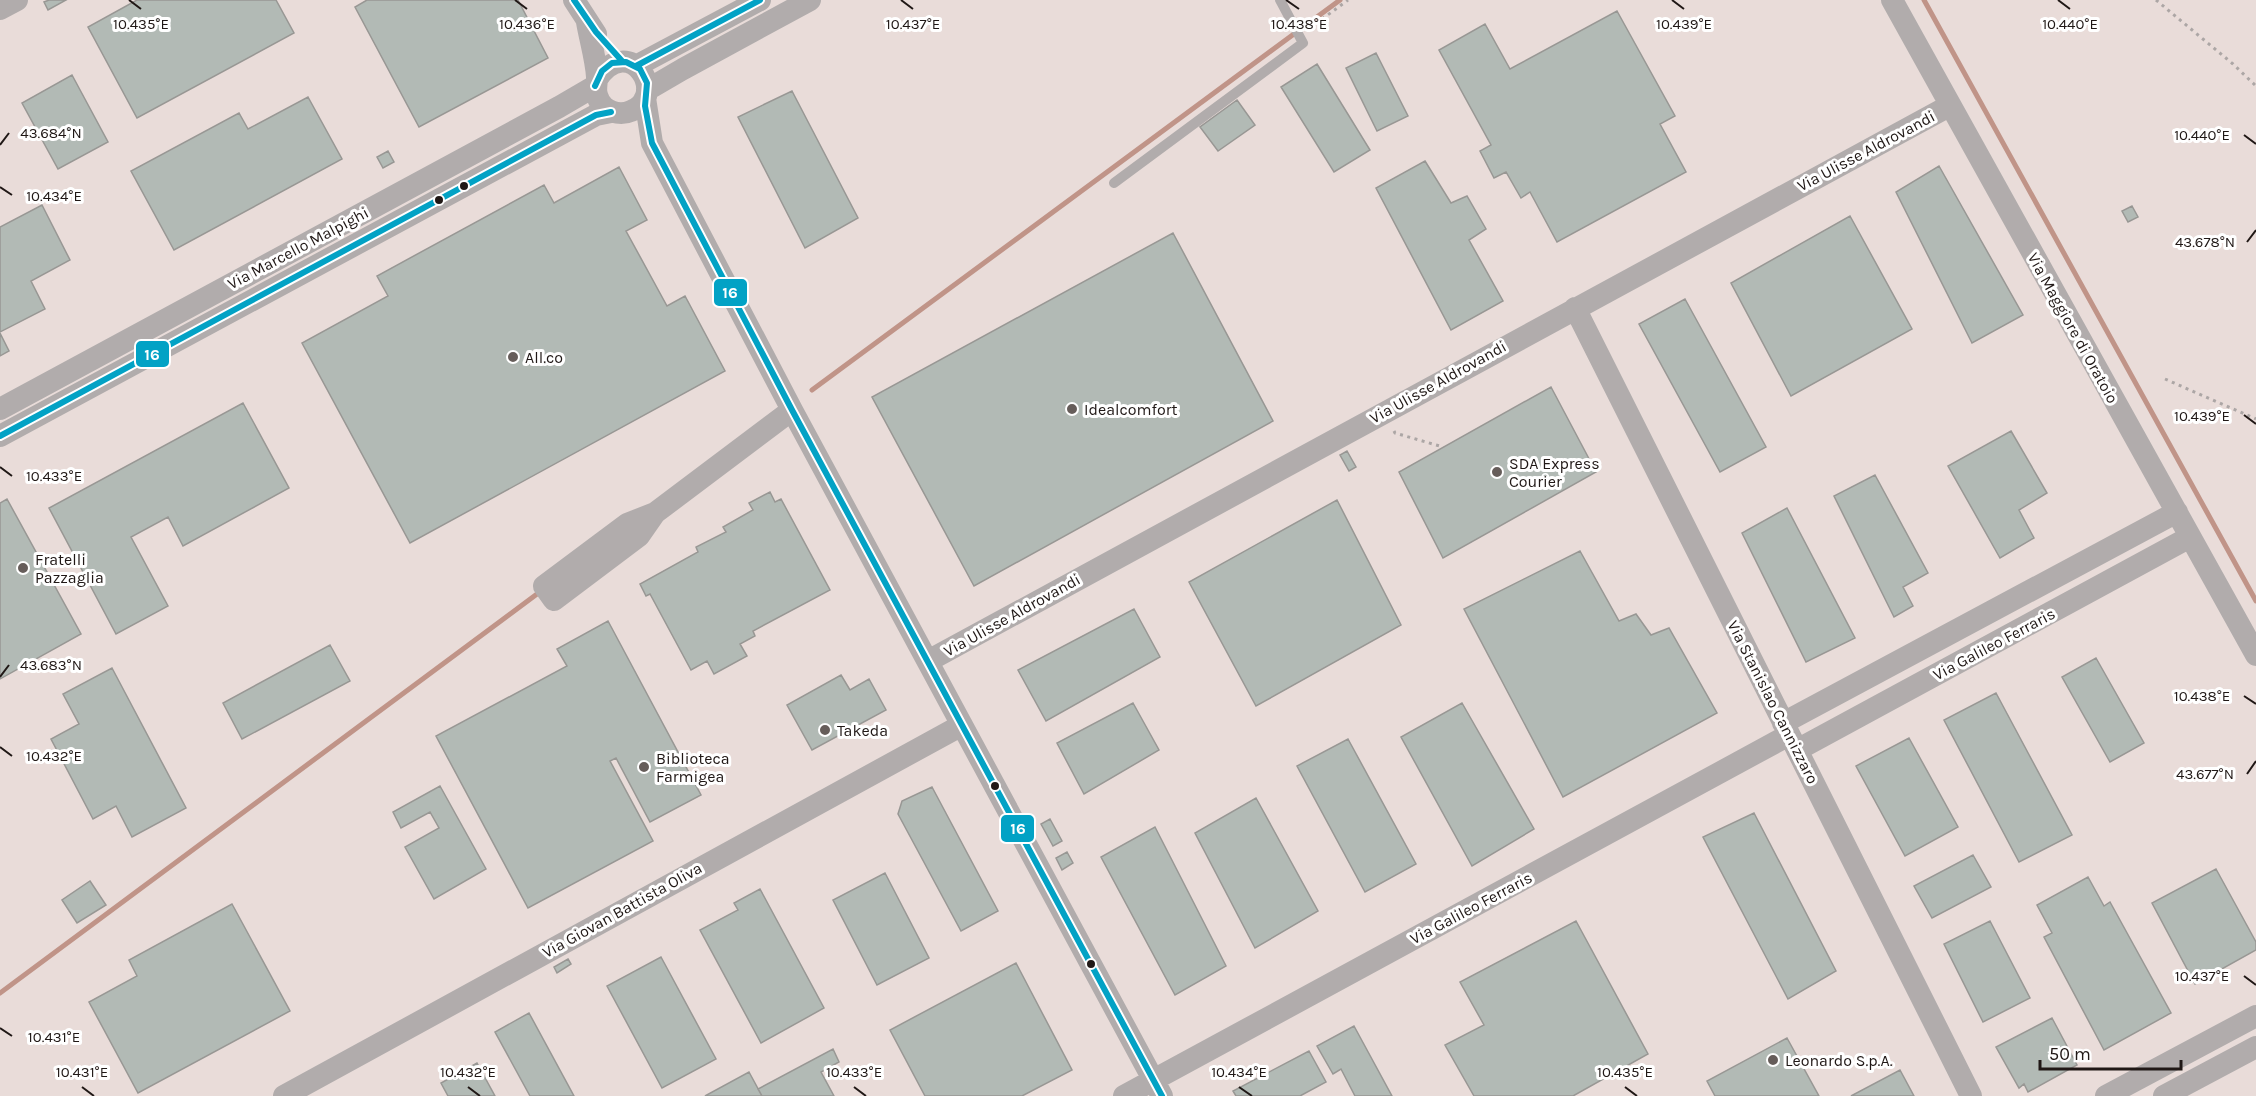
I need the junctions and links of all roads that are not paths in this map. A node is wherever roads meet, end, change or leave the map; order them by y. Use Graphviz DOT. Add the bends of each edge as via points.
graph roads {
  1 [pos="17,0"];
  2 [pos="574,0"];
  3 [pos="760,0"];
  4 [pos="810,0"];
  5 [pos="1280,0"];
  6 [pos="1892,0"];
  7 [pos="0,9"];
  8 [pos="587,22"];
  9 [pos="629,64"];
  10 [pos="596,82"];
  11 [pos="646,94"];
  12 [pos="1949,106"];
  13 [pos="614,112"];
  14 [pos="652,143"];
  15 [pos="1114,183"];
  16 [pos="1575,308"];
  17 [pos="0,408"];
  18 [pos="792,410"];
  19 [pos="0,436"];
  20 [pos="2176,512"];
  21 [pos="655,513"];
  22 [pos="2190,537"];
  23 [pos="2256,655"];
  24 [pos="928,661"];
  25 [pos="962,725"];
  26 [pos="1790,736"];
  27 [pos="2256,1016"];
  28 [pos="2256,1047"];
  29 [pos="1157,1088"];
  30 [pos="284,1096"];
  31 [pos="1124,1096"];
  32 [pos="1971,1096"];
  33 [pos="2106,1096"];
  34 [pos="2164,1096"];
  1 -- 7 [label="street"];
  2 -- 8 [label="street"];
  3 -- 9 [label="street"];
  4 -- 11 [label="street" via="683,69"];
  5 -- 15 [label="lane" via="1303,43"];
  6 -- 12 [label="street, Via Maggiore di Oratoio"];
  8 -- 9 [label="street" via="602,42"];
  8 -- 10 [label="street"];
  9 -- 10 [label="street" via="605,68"];
  9 -- 11 [label="street" via="644,74"];
  10 -- 13 [label="street" via="598,98"];
  10 -- 17 [label="street, Via Marcello Malpighi" via="538,119"];
  11 -- 13 [label="street" via="633,111"];
  11 -- 14 [label="street"];
  12 -- 16 [label="street, Via Ulisse Aldrovandi"];
  12 -- 20 [label="street, Via Maggiore di Oratoio"];
  13 -- 14 [label="street"];
  13 -- 19 [label="street, Via Marcello Malpighi" via="596,115"];
  14 -- 18 [label="street"];
  16 -- 24 [label="street, Via Ulisse Aldrovandi"];
  16 -- 26 [label="street, Via Stanislao Cannizzaro"];
  18 -- 21 [label="street"];
  18 -- 24 [label="street"];
  20 -- 22 [label="street, Via Maggiore di Oratoio"];
  20 -- 26 [label="street, Via Galileo Ferraris"];
  21 -- 21 [label="street" via="639,536 554,600 544,586 627,524"];
  22 -- 23 [label="street, Via Maggiore di Oratoio"];
  22 -- 26 [label="street, Via Galileo Ferraris"];
  24 -- 25 [label="street"];
  25 -- 29 [label="street"];
  25 -- 30 [label="street, Via Giovan Battista Oliva"];
  26 -- 29 [label="street, Via Galileo Ferraris"];
  26 -- 32 [label="street, Via Stanislao Cannizzaro"];
  27 -- 33 [label="street"];
  28 -- 34 [label="street"];
  29 -- 31 [label="street, Via Galileo Ferraris"];
}
